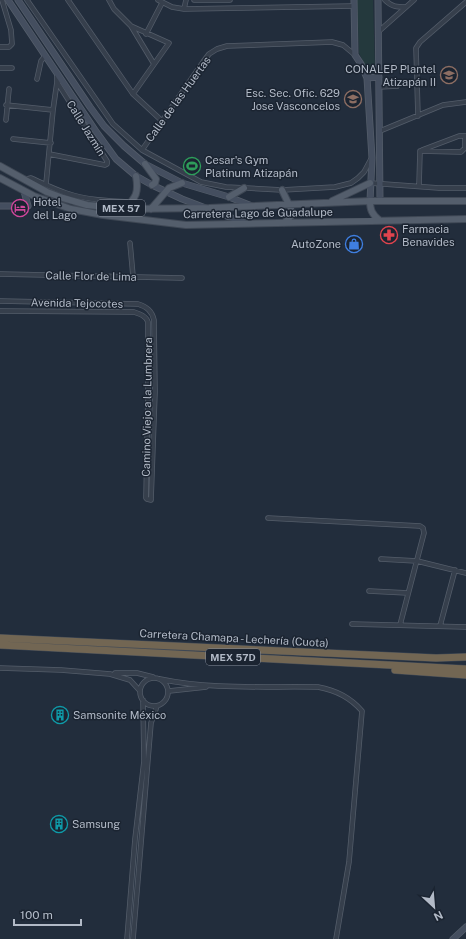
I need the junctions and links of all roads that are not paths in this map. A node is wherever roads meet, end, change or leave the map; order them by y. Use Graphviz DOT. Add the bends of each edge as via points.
graph roads {
  1 [pos="1,0"];
  2 [pos="8,0"];
  3 [pos="18,0"];
  4 [pos="28,0"];
  5 [pos="68,0"];
  6 [pos="109,0"];
  7 [pos="186,0"];
  8 [pos="194,0"];
  9 [pos="230,0"];
  10 [pos="378,0"];
  11 [pos="385,0"];
  12 [pos="414,0"];
  13 [pos="160,1"];
  14 [pos="466,2"];
  15 [pos="354,3"];
  16 [pos="406,7"];
  17 [pos="184,9"];
  18 [pos="130,26"];
  19 [pos="377,33"];
  20 [pos="146,34"];
  21 [pos="0,47"];
  22 [pos="355,55"];
  23 [pos="45,56"];
  24 [pos="154,64"];
  25 [pos="0,68"];
  26 [pos="12,68"];
  27 [pos="379,77"];
  28 [pos="367,78"];
  29 [pos="37,79"];
  30 [pos="59,81"];
  31 [pos="397,86"];
  32 [pos="379,87"];
  33 [pos="9,89"];
  34 [pos="133,94"];
  35 [pos="466,102"];
  36 [pos="8,106"];
  37 [pos="53,110"];
  38 [pos="418,116"];
  39 [pos="6,120"];
  40 [pos="161,120"];
  41 [pos="380,130"];
  42 [pos="466,136"];
  43 [pos="14,139"];
  44 [pos="51,143"];
  45 [pos="142,150"];
  46 [pos="420,151"];
  47 [pos="49,154"];
  48 [pos="372,158"];
  49 [pos="380,158"];
  50 [pos="145,164"];
  51 [pos="0,166"];
  52 [pos="136,176"];
  53 [pos="0,178"];
  54 [pos="26,181"];
  55 [pos="182,183"];
  56 [pos="370,183"];
  57 [pos="46,184"];
  58 [pos="381,184"];
  59 [pos="152,185"];
  60 [pos="419,186"];
  61 [pos="244,188"];
  62 [pos="466,188"];
  63 [pos="282,190"];
  64 [pos="24,191"];
  65 [pos="165,191"];
  66 [pos="34,196"];
  67 [pos="229,197"];
  68 [pos="370,201"];
  69 [pos="380,201"];
  70 [pos="459,201"];
  71 [pos="466,201"];
  72 [pos="131,202"];
  73 [pos="330,202"];
  74 [pos="289,204"];
  75 [pos="0,206"];
  76 [pos="28,206"];
  77 [pos="252,206"];
  78 [pos="208,208"];
  79 [pos="466,208"];
  80 [pos="124,209"];
  81 [pos="151,209"];
  82 [pos="466,214"];
  83 [pos="457,219"];
  84 [pos="466,219"];
  85 [pos="379,220"];
  86 [pos="284,223"];
  87 [pos="248,224"];
  88 [pos="130,243"];
  89 [pos="0,274"];
  90 [pos="133,276"];
  91 [pos="182,278"];
  92 [pos="0,301"];
  93 [pos="0,311"];
  94 [pos="151,312"];
  95 [pos="144,316"];
  96 [pos="268,518"];
  97 [pos="381,559"];
  98 [pos="416,560"];
  99 [pos="455,570"];
  100 [pos="466,573"];
  101 [pos="368,591"];
  102 [pos="408,593"];
  103 [pos="352,624"];
  104 [pos="400,625"];
  105 [pos="440,626"];
  106 [pos="466,627"];
  107 [pos="0,638"];
  108 [pos="0,646"];
  109 [pos="466,657"];
  110 [pos="353,663"];
  111 [pos="0,668"];
  112 [pos="466,668"];
  113 [pos="110,674"];
  114 [pos="466,675"];
  115 [pos="158,678"];
  116 [pos="214,686"];
  117 [pos="140,691"];
  118 [pos="169,691"];
  119 [pos="143,700"];
  120 [pos="157,706"];
  121 [pos="466,927"];
  122 [pos="127,939"];
  123 [pos="133,939"];
  124 [pos="336,939"];
  125 [pos="453,939"];
  1 -- 21 [label="street" via="11,30 12,44 9,47"];
  2 -- 23 [label="main road"];
  3 -- 50 [label="main road" via="104,126"];
  4 -- 45 [label="street" via="113,124"];
  5 -- 34 [label="street"];
  6 -- 18 [label="street"];
  7 -- 17 [label="street"];
  8 -- 9 [label="street"];
  10 -- 19 [label="main road"];
  11 -- 16 [label="street" via="396,7"];
  12 -- 16 [label="street"];
  13 -- 17 [label="street"];
  13 -- 20 [label="street"];
  14 -- 38 [label="street" via="416,48"];
  15 -- 17 [label="street"];
  15 -- 22 [label="main road"];
  16 -- 19 [label="street"];
  18 -- 20 [label="street"];
  18 -- 24 [label="street"];
  19 -- 27 [label="main road"];
  20 -- 24 [label="street" via="169,43"];
  22 -- 28 [label="main road"];
  22 -- 40 [label="street, Calle de las Huertas" via="343,45 332,42 227,46 217,49 209,54"];
  23 -- 29 [label="street" via="41,61"];
  23 -- 30 [label="main road" via="57,73"];
  24 -- 34 [label="street"];
  25 -- 26 [label="street"];
  27 -- 28 [label="main road"];
  27 -- 32 [label="main road"];
  28 -- 48 [label="main road"];
  30 -- 37 [label="street"];
  30 -- 47 [label="street, Calle Jazmín" via="107,164 104,166"];
  30 -- 52 [label="main road" via="111,154"];
  31 -- 32 [label="street"];
  32 -- 41 [label="main road"];
  33 -- 36 [label="street"];
  34 -- 40 [label="street"];
  35 -- 38 [label="street" via="443,105"];
  36 -- 37 [label="street"];
  36 -- 39 [label="street"];
  37 -- 44 [label="street"];
  38 -- 41 [label="street"];
  40 -- 45 [label="street, Calle de las Huertas"];
  41 -- 49 [label="main road"];
  42 -- 46 [label="street" via="459,136"];
  42 -- 46 [label="street" via="465,148 461,152"];
  43 -- 44 [label="street"];
  44 -- 47 [label="street"];
  45 -- 61 [label="street" via="201,182"];
  46 -- 60 [label="street"];
  47 -- 57 [label="street"];
  48 -- 49 [label="main road"];
  48 -- 56 [label="main road"];
  48 -- 63 [label="street" via="364,172 351,183 334,187"];
  49 -- 58 [label="main road"];
  50 -- 55 [label="main road"];
  50 -- 59 [label="main road" via="156,179"];
  51 -- 54 [label="main road, Carretera Lago de Guadalupe / MEX 57"];
  52 -- 59 [label="main road"];
  52 -- 72 [label="main road" via="137,194"];
  53 -- 64 [label="main road, Carretera Lago de Guadalupe / MEX 57"];
  54 -- 57 [label="street" via="31,178"];
  54 -- 80 [label="main road, Carretera Lago de Guadalupe / MEX 57" via="47,192 77,202"];
  55 -- 65 [label="main road"];
  55 -- 67 [label="main road"];
  56 -- 58 [label="street"];
  56 -- 68 [label="main road"];
  56 -- 73 [label="main road"];
  57 -- 72 [label="street" via="73,195"];
  58 -- 60 [label="street"];
  58 -- 69 [label="main road"];
  59 -- 65 [label="main road"];
  60 -- 62 [label="street"];
  61 -- 63 [label="street"];
  61 -- 67 [label="main road"];
  63 -- 74 [label="main road"];
  64 -- 66 [label="main road, Carretera Lago de Guadalupe / MEX 57"];
  64 -- 76 [label="main road"];
  65 -- 78 [label="main road"];
  65 -- 81 [label="main road"];
  66 -- 76 [label="main road"];
  66 -- 87 [label="main road, Carretera Lago de Guadalupe / MEX 57" via="60,206 103,215 186,225"];
  67 -- 77 [label="main road"];
  68 -- 69 [label="main road, MEX 57"];
  68 -- 73 [label="main road, Carretera Lago de Guadalupe / MEX 57"];
  68 -- 85 [label="main road" via="370,209"];
  69 -- 70 [label="main road, MEX 57"];
  70 -- 71 [label="main road, MEX 57"];
  70 -- 79 [label="main road"];
  72 -- 80 [label="main road"];
  73 -- 74 [label="main road, Carretera Lago de Guadalupe / MEX 57"];
  74 -- 77 [label="main road, Carretera Lago de Guadalupe / MEX 57"];
  74 -- 86 [label="main road" via="292,215"];
  75 -- 76 [label="main road"];
  77 -- 78 [label="main road, Carretera Lago de Guadalupe / MEX 57"];
  78 -- 81 [label="main road, Carretera Lago de Guadalupe / MEX 57"];
  78 -- 87 [label="main road"];
  80 -- 81 [label="main road, Carretera Lago de Guadalupe / MEX 57"];
  82 -- 83 [label="main road"];
  83 -- 84 [label="main road, MEX 57"];
  83 -- 85 [label="main road, MEX 57"];
  85 -- 86 [label="main road, Carretera Lago de Guadalupe / MEX 57"];
  86 -- 87 [label="main road, Carretera Lago de Guadalupe / MEX 57"];
  88 -- 90 [label="street"];
  89 -- 90 [label="street, Calle Flor de Lima"];
  90 -- 91 [label="street, Calle Flor de Lima"];
  92 -- 94 [label="street, Avenida Tejocotes" via="138,304"];
  93 -- 95 [label="street, Avenida Tejocotes" via="134,312"];
  94 -- 95 [label="street, Camino Viejo a la Lumbrera" via="154,320 155,392 151,500 147,499 148,322"];
  96 -- 98 [label="street" via="420,526 424,533"];
  97 -- 98 [label="street"];
  98 -- 99 [label="street"];
  98 -- 102 [label="street"];
  99 -- 100 [label="street"];
  99 -- 105 [label="street"];
  101 -- 102 [label="street"];
  102 -- 104 [label="street"];
  103 -- 104 [label="street"];
  104 -- 105 [label="street"];
  105 -- 106 [label="street"];
  107 -- 109 [label="highway, Carretera Chamapa - Lechería (Cuota) / MEX 57D" via="436,658"];
  108 -- 110 [label="highway, Carretera Chamapa - Lechería (Cuota) / MEX 57D"];
  110 -- 112 [label="highway, Carretera Chamapa - Lechería (Cuota) / MEX 57D"];
  110 -- 114 [label="highway" via="372,668"];
  111 -- 113 [label="street"];
  113 -- 115 [label="street" via="137,673"];
  113 -- 117 [label="street" via="130,680"];
  115 -- 116 [label="street" via="178,683"];
  115 -- 117 [label="street" via="147,680"];
  115 -- 118 [label="street" via="166,684"];
  116 -- 118 [label="street"];
  116 -- 124 [label="street" via="318,687 348,698 362,711 349,862"];
  117 -- 119 [label="street"];
  118 -- 120 [label="street" via="166,700"];
  119 -- 120 [label="street" via="149,705"];
  119 -- 122 [label="street" via="144,761"];
  120 -- 123 [label="street" via="151,723"];
  121 -- 125 [label="main road"];
}
